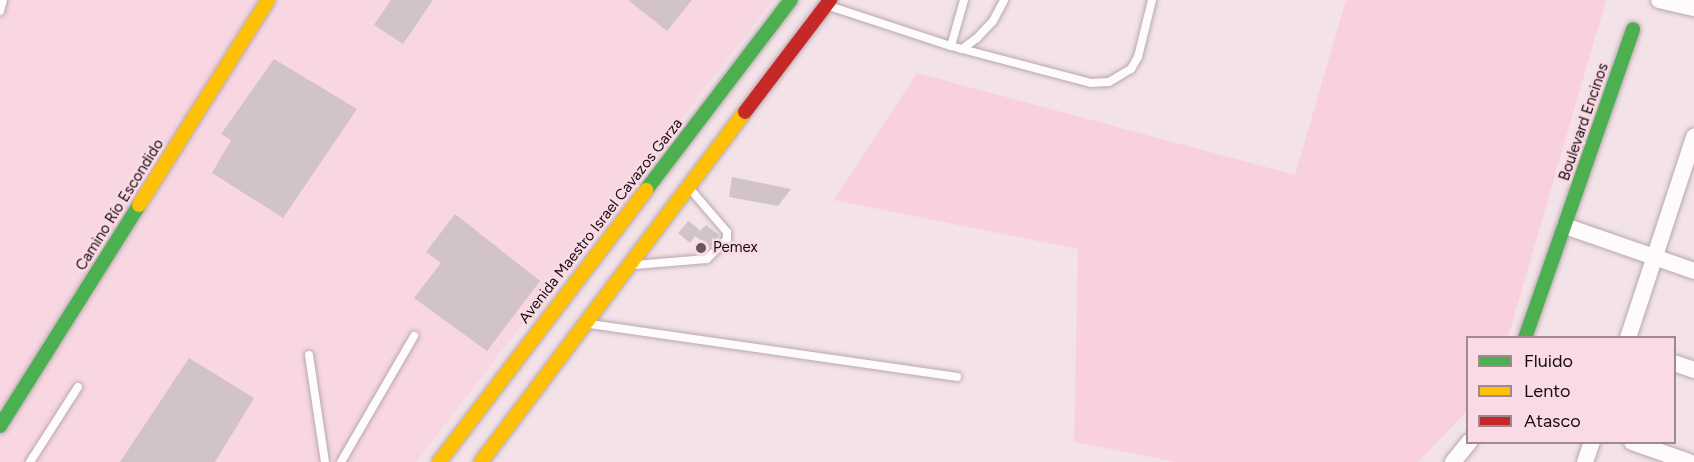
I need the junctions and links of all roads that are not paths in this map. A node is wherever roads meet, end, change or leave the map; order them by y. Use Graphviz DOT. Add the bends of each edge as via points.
graph roads {
  1 [pos="3,0"];
  2 [pos="268,0"];
  3 [pos="791,0"];
  4 [pos="964,0"];
  5 [pos="1004,0"];
  6 [pos="1152,0"];
  7 [pos="1659,0"];
  8 [pos="828,3"];
  9 [pos="1694,8"];
  10 [pos="0,11"];
  11 [pos="1633,29"];
  12 [pos="779,42"];
  13 [pos="951,46"];
  14 [pos="962,49"];
  15 [pos="714,101"];
  16 [pos="741,120"];
  17 [pos="1694,137"];
  18 [pos="689,188"];
  19 [pos="1565,226"];
  20 [pos="1654,256"];
  21 [pos="631,265"];
  22 [pos="1694,271"];
  23 [pos="589,324"];
  24 [pos="414,336"];
  25 [pos="1526,336"];
  26 [pos="1629,336"];
  27 [pos="309,355"];
  28 [pos="1676,364"];
  29 [pos="1694,370"];
  30 [pos="957,377"];
  31 [pos="78,387"];
  32 [pos="0,426"];
  33 [pos="1467,444"];
  34 [pos="1591,444"];
  35 [pos="1638,444"];
  36 [pos="30,462"];
  37 [pos="325,462"];
  38 [pos="341,462"];
  39 [pos="439,462"];
  40 [pos="481,462"];
  41 [pos="1453,462"];
  42 [pos="1585,462"];
  43 [pos="1689,462"];
  1 -- 10 [label="lane"];
  2 -- 32 [label="main road, Camino Río Escondido"];
  3 -- 12 [label="main road, Avenida Maestro Israel Cavazos Garza"];
  4 -- 13 [label="lane"];
  5 -- 14 [label="lane" via="985,31"];
  6 -- 14 [label="lane" via="1138,57 1131,69 1109,82 1091,83"];
  7 -- 9 [label="street"];
  8 -- 12 [label="main road, Avenida Maestro Israel Cavazos Garza"];
  8 -- 13 [label="lane"];
  11 -- 19 [label="main road, Boulevard Encinos"];
  12 -- 15 [label="main road, Avenida Maestro Israel Cavazos Garza"];
  12 -- 16 [label="main road, Avenida Maestro Israel Cavazos Garza"];
  13 -- 14 [label="lane"];
  15 -- 16 [label="main road"];
  15 -- 39 [label="main road, Avenida Maestro Israel Cavazos Garza"];
  16 -- 18 [label="main road, Avenida Maestro Israel Cavazos Garza"];
  17 -- 20 [label="street"];
  18 -- 21 [label="main road, Avenida Maestro Israel Cavazos Garza"];
  18 -- 21 [label="lane" via="727,232 727,239 707,259"];
  19 -- 20 [label="street"];
  19 -- 25 [label="main road, Boulevard Encinos"];
  20 -- 22 [label="street"];
  20 -- 26 [label="street"];
  21 -- 23 [label="main road, Avenida Maestro Israel Cavazos Garza"];
  23 -- 30 [label="lane"];
  23 -- 40 [label="main road, Avenida Maestro Israel Cavazos Garza"];
  24 -- 38 [label="lane"];
  27 -- 37 [label="lane"];
  28 -- 29 [label="street"];
  31 -- 36 [label="lane"];
  33 -- 41 [label="street"];
  34 -- 42 [label="street"];
  35 -- 43 [label="street"];
}
